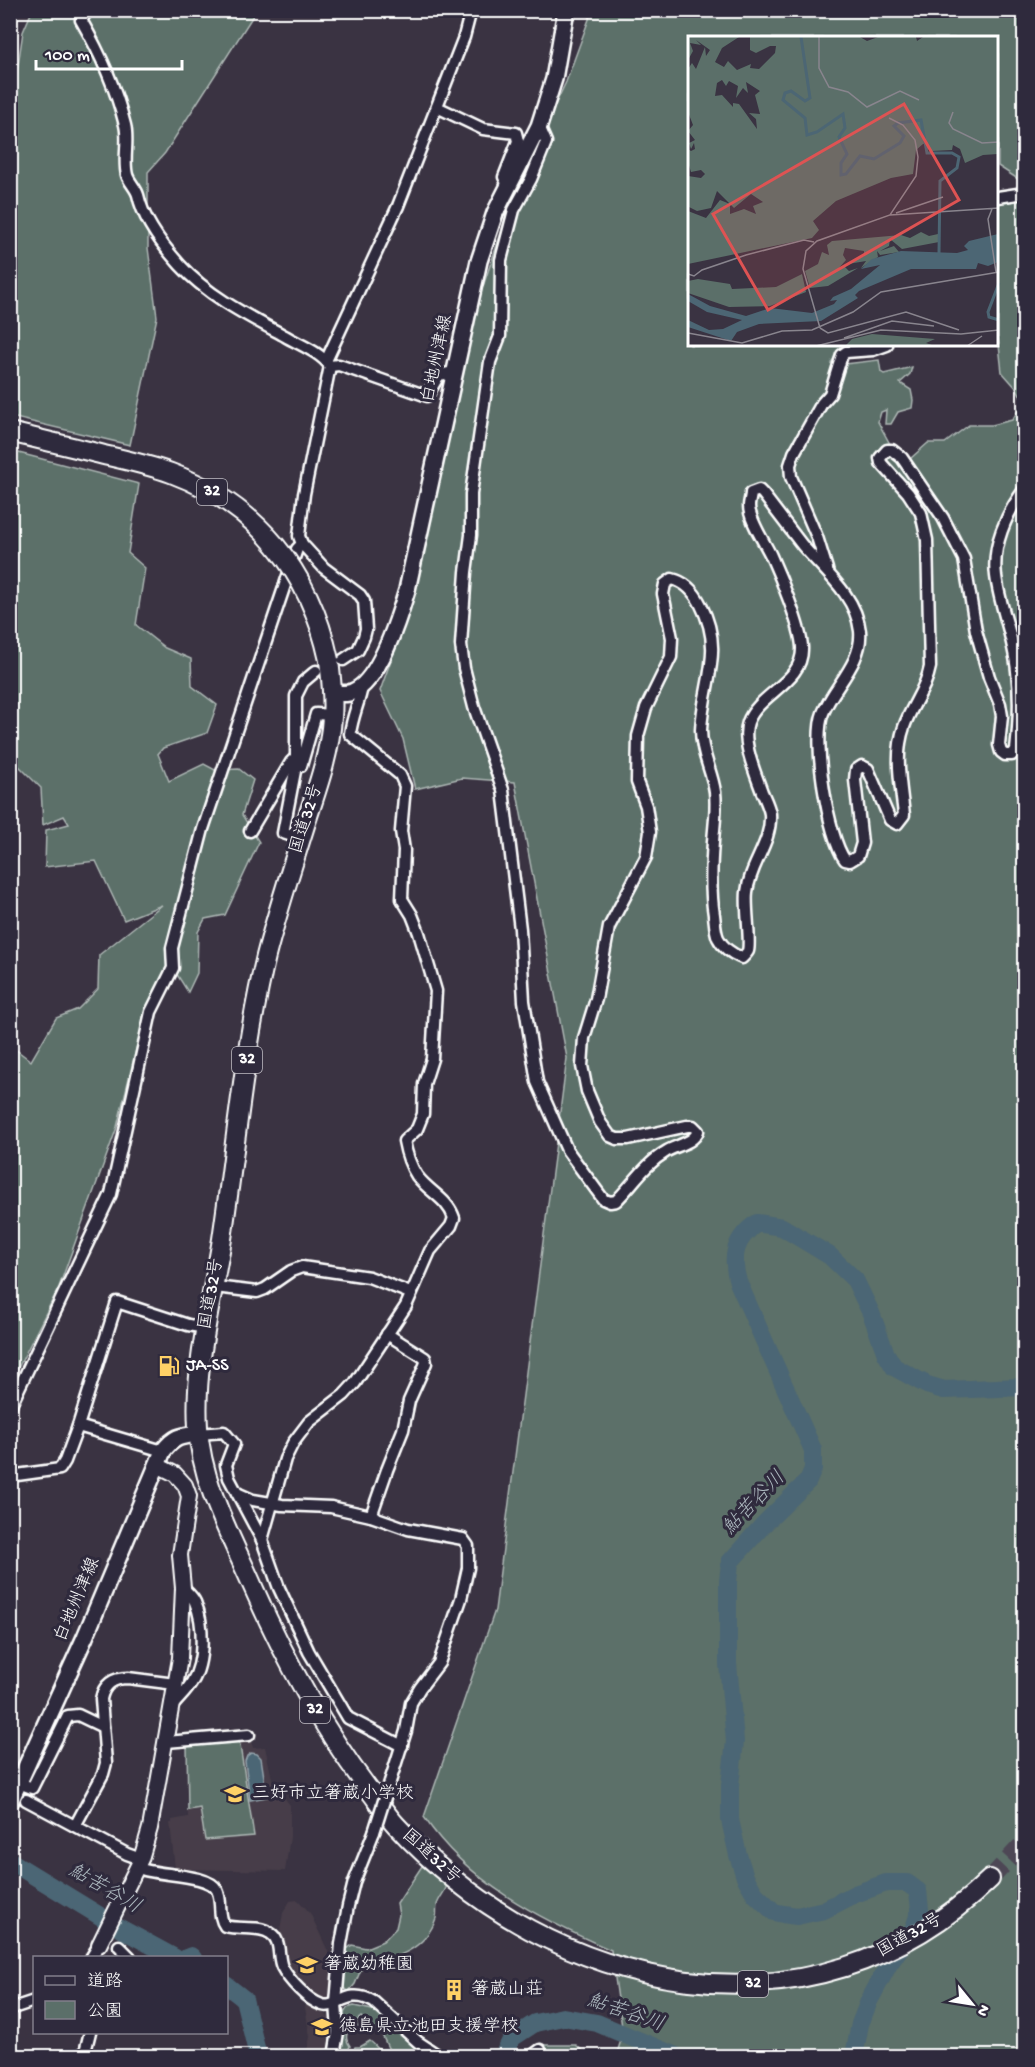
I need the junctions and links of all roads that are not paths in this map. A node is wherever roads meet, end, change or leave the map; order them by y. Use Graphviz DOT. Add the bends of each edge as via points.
graph roads {
  1 [pos="88,10"];
  2 [pos="471,10"];
  3 [pos="567,10"];
  4 [pos="437,107"];
  5 [pos="539,126"];
  6 [pos="508,185"];
  7 [pos="1024,193"];
  8 [pos="999,197"];
  9 [pos="884,346"];
  10 [pos="328,364"];
  11 [pos="455,372"];
  12 [pos="10,432"];
  13 [pos="1024,490"];
  14 [pos="302,544"];
  15 [pos="828,573"];
  16 [pos="330,664"];
  17 [pos="362,687"];
  18 [pos="333,693"];
  19 [pos="333,714"];
  20 [pos="296,761"];
  21 [pos="250,831"];
  22 [pos="301,839"];
  23 [pos="214,1287"];
  24 [pos="410,1293"];
  25 [pos="206,1328"];
  26 [pos="387,1334"];
  27 [pos="10,1407"];
  28 [pos="78,1426"];
  29 [pos="198,1434"];
  30 [pos="160,1458"];
  31 [pos="10,1476"];
  32 [pos="237,1494"];
  33 [pos="272,1503"];
  34 [pos="371,1516"];
  35 [pos="262,1540"];
  36 [pos="183,1588"];
  37 [pos="175,1684"];
  38 [pos="171,1708"];
  39 [pos="103,1726"];
  40 [pos="249,1735"];
  41 [pos="166,1742"];
  42 [pos="402,1746"];
  43 [pos="19,1783"];
  44 [pos="16,1800"];
  45 [pos="75,1826"];
  46 [pos="138,1867"];
  47 [pos="984,1884"];
  48 [pos="99,1944"];
  49 [pos="118,1946"];
  50 [pos="92,1956"];
  51 [pos="130,1956"];
  52 [pos="33,2001"];
  53 [pos="336,2003"];
  54 [pos="10,2009"];
  55 [pos="90,2034"];
  56 [pos="84,2056"];
  57 [pos="334,2056"];
  58 [pos="439,2056"];
  1 -- 10 [label="street" via="81,20 98,49 124,123 127,174 153,227 180,265 209,290"];
  2 -- 4 [label="street"];
  3 -- 5 [label="main road, 白地州津線" via="554,80"];
  4 -- 6 [label="street" via="483,129 516,133 518,141 504,177"];
  4 -- 10 [label="street"];
  5 -- 6 [label="main road, 白地州津線"];
  5 -- 15 [label="street" via="546,142 514,210 501,260 500,336 490,362 471,494 461,645 474,707 503,790 520,929 524,1001 537,1082 567,1150 603,1200 616,1201 653,1160 693,1138 698,1131 687,1126 628,1139 610,1136 587,1090 582,1066 584,1038 596,999 609,927 646,856 650,832 637,782 638,736 646,708 671,657 665,584 672,579 680,581 698,598 713,639 701,732 715,799 712,902 718,938 742,958 748,945 748,885 766,844 770,820 748,748 747,723 754,711 792,675 801,660 802,645 772,558 751,516 752,493 759,490 763,494"];
  6 -- 11 [label="main road, 白地州津線" via="480,261"];
  7 -- 8 [label="street"];
  9 -- 15 [label="street" via="842,355 830,394 790,465 791,477"];
  10 -- 11 [label="street" via="427,396 439,375"];
  10 -- 14 [label="street" via="304,494 299,536"];
  11 -- 17 [label="main road, 白地州津線" via="401,610 386,650"];
  12 -- 16 [label="highway, 国道32号 / 32, bridge" via="170,472 228,502 265,532 291,564 318,618"];
  13 -- 15 [label="street" via="1003,526 995,574 1017,671 1016,750 1005,755 999,745 1000,704 976,631 964,560 943,518 903,458 892,450 880,458 921,513 927,540 930,668 928,680 904,727 898,760 904,815 897,824 890,820 868,769 862,766 856,770 862,843 858,856 850,861 840,853 834,832 818,734 823,714 860,648 860,629 842,588"];
  14 -- 16 [label="street" via="364,601 366,629 358,650"];
  14 -- 27 [label="street" via="297,549 203,829 172,948 173,968 151,1012 111,1194"];
  16 -- 18 [label="highway, 国道32号 / 32"];
  16 -- 20 [label="street" via="303,682 296,696"];
  17 -- 18 [label="main road" via="351,693"];
  17 -- 24 [label="street" via="350,734 400,775 405,786 402,899 419,933 436,991 432,1059 424,1084 423,1114 417,1129 404,1141 405,1149 418,1177 451,1208 454,1218 430,1251"];
  18 -- 19 [label="highway, 国道32号 / 32"];
  19 -- 20 [label="street" via="316,714 301,766"];
  19 -- 22 [label="highway, 国道32号 / 32" via="325,759"];
  20 -- 21 [label="street" via="291,762"];
  20 -- 22 [label="street" via="283,833"];
  22 -- 23 [label="highway, 国道32号 / 32" via="266,957 251,1027"];
  23 -- 24 [label="street" via="256,1292 302,1267 369,1277"];
  23 -- 25 [label="highway, 国道32号 / 32"];
  24 -- 26 [label="street"];
  25 -- 28 [label="street" via="117,1302"];
  25 -- 29 [label="highway, 国道32号 / 32" via="197,1402"];
  26 -- 33 [label="street" via="355,1383 309,1422 293,1443"];
  26 -- 34 [label="street" via="425,1358 426,1363 409,1401 403,1430"];
  28 -- 30 [label="street"];
  28 -- 31 [label="street" via="60,1469"];
  29 -- 30 [label="main road" via="172,1440"];
  29 -- 32 [label="street" via="224,1431 231,1438 234,1444 226,1465"];
  29 -- 47 [label="highway, 国道32号 / 32" via="207,1477 277,1641 350,1764 395,1824 446,1873 535,1932 591,1958 642,1974 741,1985 793,1980 863,1961 892,1948 926,1930"];
  30 -- 36 [label="street" via="185,1485 189,1496 180,1555"];
  30 -- 43 [label="main road, 白地州津線"];
  32 -- 33 [label="street"];
  32 -- 35 [label="street"];
  33 -- 34 [label="street" via="331,1507"];
  33 -- 35 [label="street"];
  34 -- 42 [label="street" via="463,1539 468,1546 461,1599 439,1663 411,1703"];
  35 -- 42 [label="street" via="309,1652 348,1718"];
  36 -- 37 [label="street"];
  36 -- 38 [label="street" via="195,1601 201,1652 193,1682"];
  37 -- 38 [label="street"];
  37 -- 39 [label="street" via="128,1678 108,1683 101,1699"];
  38 -- 41 [label="street"];
  39 -- 43 [label="street" via="78,1715 68,1716 32,1788"];
  39 -- 45 [label="street" via="103,1774"];
  40 -- 41 [label="street"];
  41 -- 46 [label="street" via="150,1828"];
  42 -- 53 [label="street, bridge" via="354,1882 341,1944"];
  43 -- 44 [label="main road, 白地州津線"];
  44 -- 45 [label="street"];
  45 -- 46 [label="street" via="127,1854"];
  46 -- 48 [label="street"];
  46 -- 53 [label="street" via="213,1884 225,1926 272,1934 278,1942 283,1967 293,1981 323,2006"];
  48 -- 50 [label="street"];
  49 -- 51 [label="street"];
  52 -- 54 [label="street"];
  53 -- 57 [label="street" via="338,2032"];
  53 -- 58 [label="street" via="344,1998 366,1997"];
  55 -- 56 [label="street"];
}
